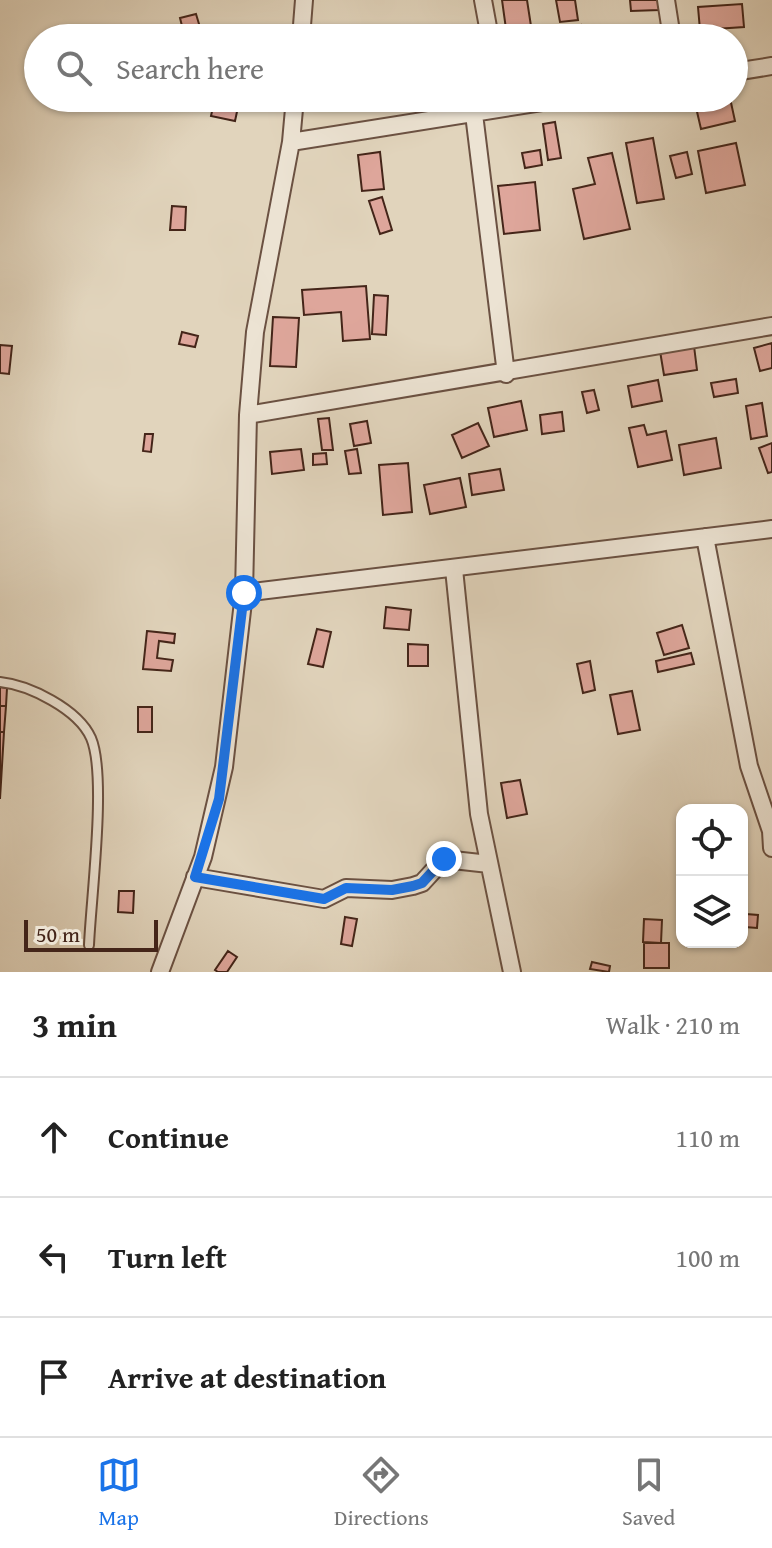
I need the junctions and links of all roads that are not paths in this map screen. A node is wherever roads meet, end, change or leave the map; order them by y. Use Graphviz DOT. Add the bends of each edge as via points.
graph roads {
  1 [pos="304,0"];
  2 [pos="483,0"];
  3 [pos="666,0"];
  4 [pos="302,24"];
  5 [pos="487,24"];
  6 [pos="670,24"];
  7 [pos="772,66"];
  8 [pos="748,70"];
  9 [pos="294,112"];
  10 [pos="479,112"];
  11 [pos="474,114"];
  12 [pos="291,142"];
  13 [pos="772,326"];
  14 [pos="506,374"];
  15 [pos="248,415"];
  16 [pos="772,529"];
  17 [pos="705,537"];
  18 [pos="454,569"];
  19 [pos="244,593"];
  20 [pos="0,682"];
  21 [pos="772,848"];
  22 [pos="489,864"];
  23 [pos="195,877"];
  24 [pos="89,945"];
  25 [pos="160,972"];
  26 [pos="512,972"];
  1 -- 4 [label="street"];
  2 -- 5 [label="street"];
  3 -- 6 [label="street"];
  7 -- 8 [label="street"];
  9 -- 12 [label="street"];
  10 -- 11 [label="street"];
  11 -- 12 [label="street"];
  11 -- 14 [label="street"];
  12 -- 15 [label="street" via="255,332"];
  13 -- 14 [label="street"];
  14 -- 15 [label="street"];
  15 -- 19 [label="street"];
  16 -- 17 [label="street"];
  17 -- 18 [label="street"];
  17 -- 21 [label="street" via="749,766"];
  18 -- 19 [label="street"];
  18 -- 22 [label="street" via="479,814"];
  19 -- 23 [label="street" via="219,799"];
  20 -- 24 [label="lane" via="42,694 81,724 93,745 98,784"];
  22 -- 23 [label="street" via="444,859 413,886 346,888 324,899"];
  22 -- 26 [label="street"];
  23 -- 25 [label="street"];
}
